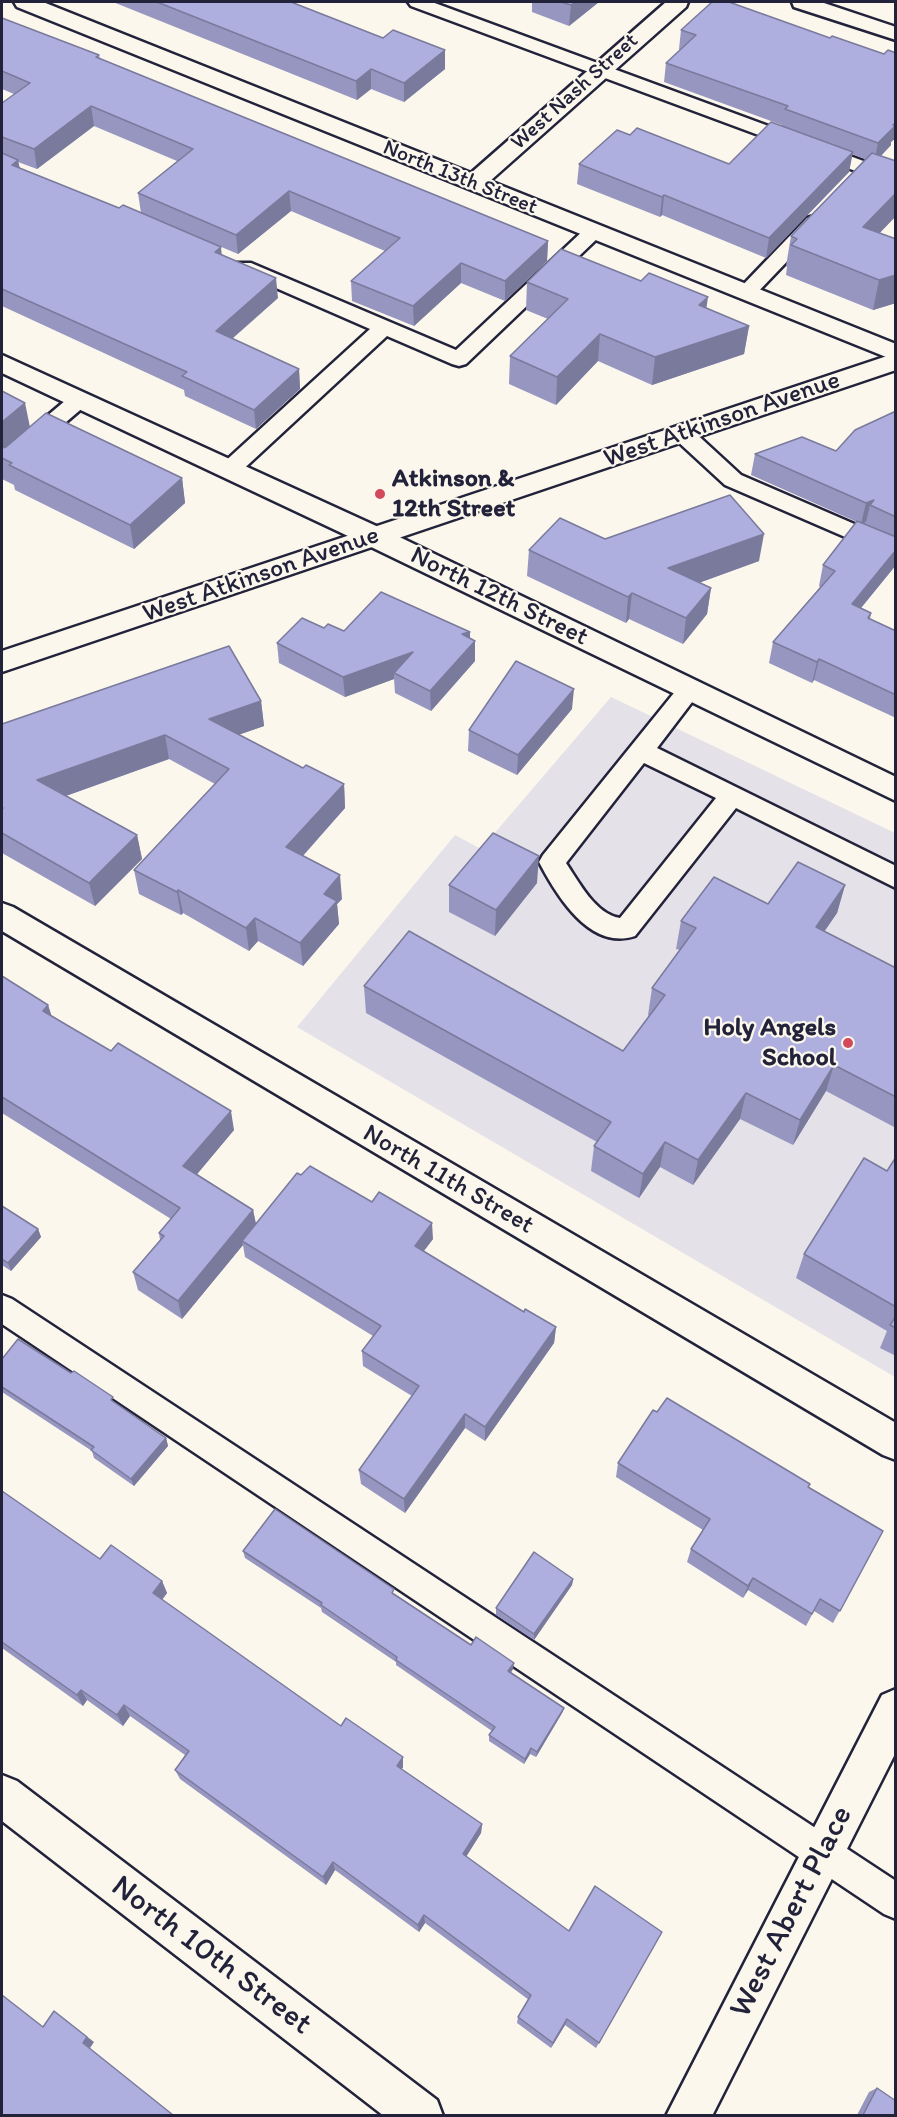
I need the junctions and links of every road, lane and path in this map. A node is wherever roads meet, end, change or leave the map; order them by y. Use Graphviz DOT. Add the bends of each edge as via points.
graph roads {
  1 [pos="25,2"];
  2 [pos="417,2"];
  3 [pos="678,2"];
  4 [pos="802,2"];
  5 [pos="896,34"];
  6 [pos="600,69"];
  7 [pos="865,169"];
  8 [pos="896,180"];
  9 [pos="473,184"];
  10 [pos="849,185"];
  11 [pos="826,209"];
  12 [pos="593,232"];
  13 [pos="230,261"];
  14 [pos="746,293"];
  15 [pos="383,328"];
  16 [pos="896,353"];
  17 [pos="896,361"];
  18 [pos="2,363"];
  19 [pos="78,400"];
  20 [pos="683,434"];
  21 [pos="2,465"];
  22 [pos="229,470"];
  23 [pos="375,537"];
  24 [pos="896,551"];
  25 [pos="2,662"];
  26 [pos="690,689"];
  27 [pos="641,751"];
  28 [pos="896,790"];
  29 [pos="732,795"];
  30 [pos="896,878"];
  31 [pos="2,916"];
  32 [pos="2,1308"];
  33 [pos="896,1443"];
  34 [pos="896,1709"];
  35 [pos="2,1796"];
  36 [pos="822,1853"];
  37 [pos="896,1902"];
  38 [pos="421,2115"];
  39 [pos="688,2115"];
  1 -- 9 [label="street, North 13th Street"];
  2 -- 6 [label="lane"];
  3 -- 6 [label="street, West Nash Street"];
  4 -- 5 [label="street"];
  6 -- 7 [label="lane"];
  6 -- 9 [label="street, West Nash Street"];
  7 -- 8 [label="lane"];
  7 -- 10 [label="lane"];
  9 -- 12 [label="street, North 13th Street"];
  11 -- 14 [label="lane"];
  12 -- 14 [label="street, North 13th Street"];
  12 -- 15 [label="lane" via="459,359"];
  13 -- 15 [label="lane"];
  14 -- 16 [label="street, North 13th Street"];
  15 -- 22 [label="lane"];
  17 -- 20 [label="street, West Atkinson Avenue"];
  18 -- 19 [label="street, North 12th Street"];
  19 -- 21 [label="lane"];
  19 -- 22 [label="street, North 12th Street"];
  20 -- 23 [label="street, West Atkinson Avenue"];
  20 -- 24 [label="lane" via="733,480"];
  22 -- 23 [label="street, North 12th Street"];
  23 -- 25 [label="street, West Atkinson Avenue"];
  23 -- 26 [label="street, North 12th Street"];
  26 -- 27 [label="lane"];
  26 -- 28 [label="street, North 12th Street"];
  27 -- 29 [label="lane"];
  27 -- 29 [label="lane" via="552,862 578,901 602,925 626,929"];
  29 -- 30 [label="lane"];
  31 -- 33 [label="street, North 11th Street"];
  32 -- 36 [label="lane"];
  34 -- 36 [label="street, West Abert Place"];
  35 -- 38 [label="street, North 10th Street"];
  36 -- 37 [label="lane"];
  36 -- 39 [label="street, West Abert Place"];
}
